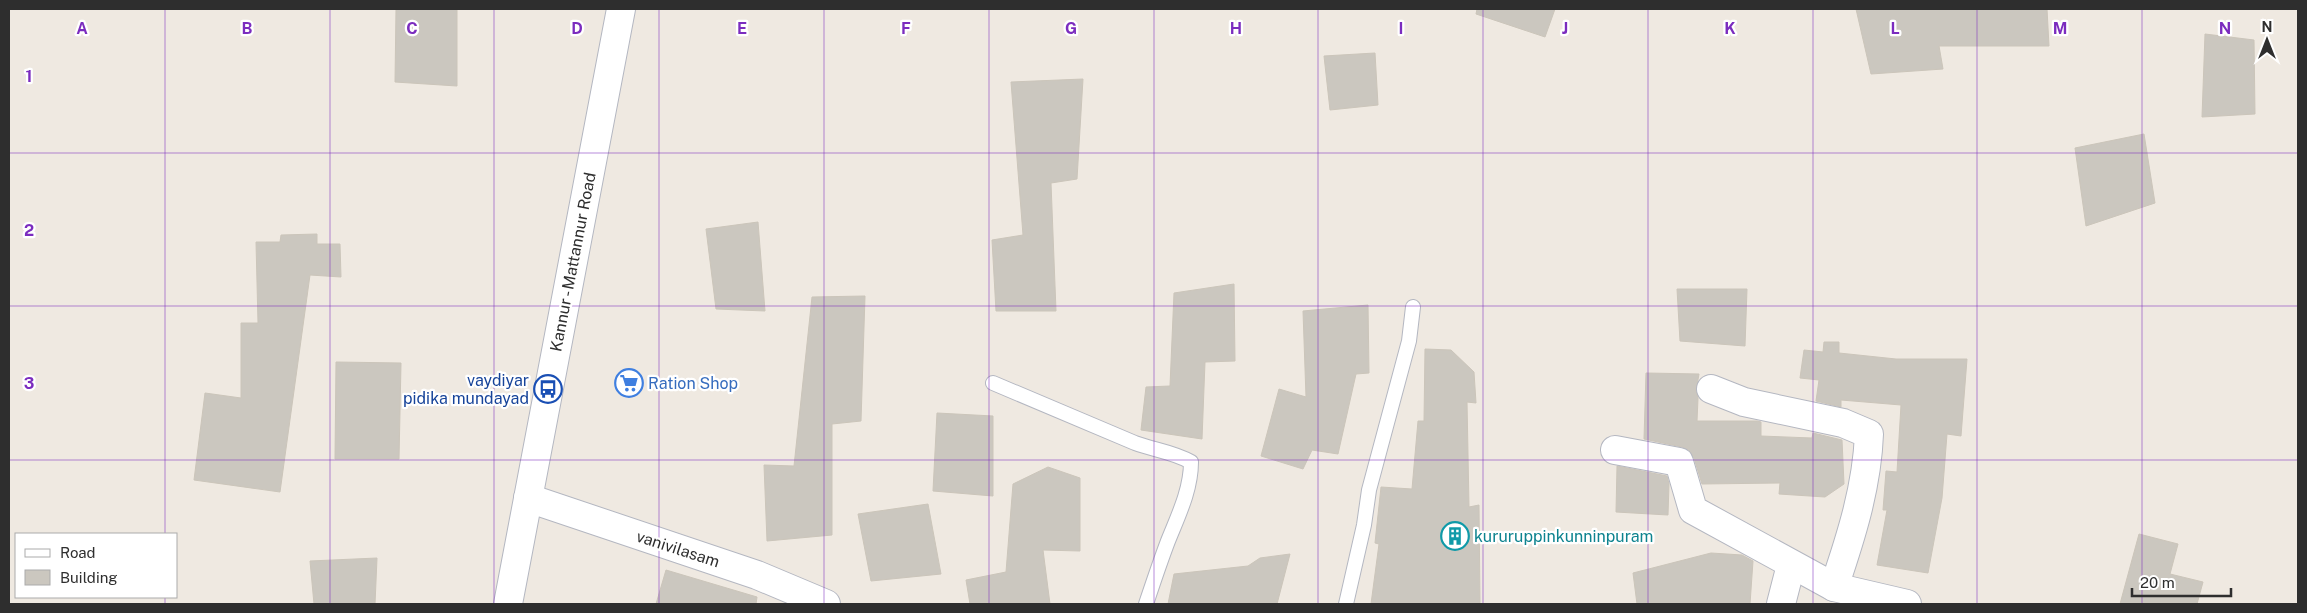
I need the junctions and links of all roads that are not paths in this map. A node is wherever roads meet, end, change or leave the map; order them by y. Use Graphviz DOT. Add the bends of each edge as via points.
graph roads {
  1 [pos="621,9"];
  2 [pos="1413,307"];
  3 [pos="993,383"];
  4 [pos="1711,388"];
  5 [pos="1615,450"];
  6 [pos="528,498"];
  7 [pos="1791,564"];
  8 [pos="1834,587"];
  9 [pos="508,604"];
  10 [pos="826,604"];
  11 [pos="1146,604"];
  12 [pos="1346,604"];
  13 [pos="1781,604"];
  14 [pos="1907,604"];
  1 -- 6 [label="street, Kannur - Mattannur Road"];
  2 -- 12 [label="lane" via="1409,341 1369,490"];
  3 -- 11 [label="lane" via="1135,443 1158,452 1179,455 1191,462 1191,477 1184,501"];
  4 -- 8 [label="street" via="1744,402 1843,423 1869,434 1857,514"];
  5 -- 7 [label="street" via="1679,462 1693,510"];
  6 -- 9 [label="street, Kannur - Mattannur Road"];
  6 -- 10 [label="street, vanivilasam" via="757,575"];
  7 -- 8 [label="street"];
  7 -- 13 [label="street"];
  8 -- 14 [label="street"];
}
